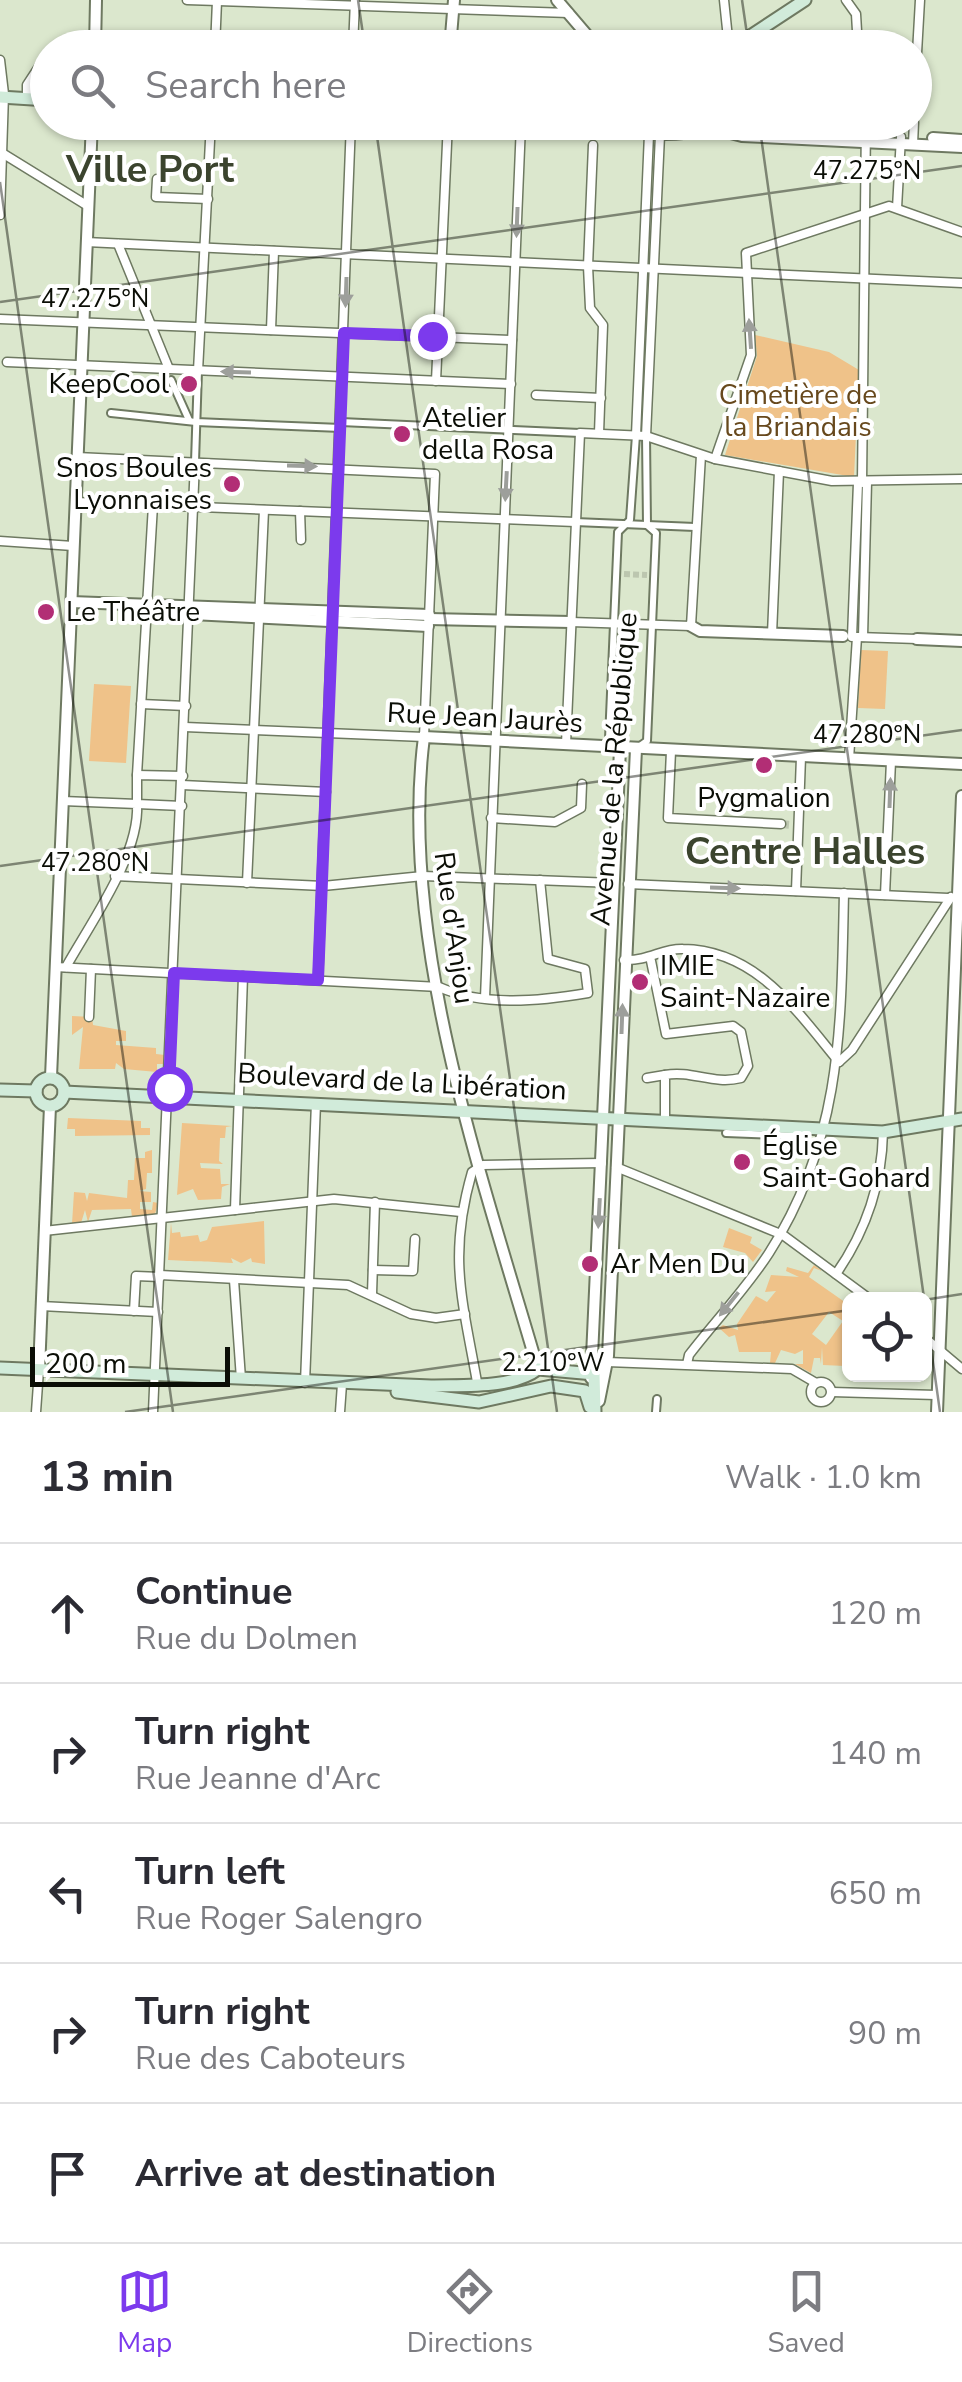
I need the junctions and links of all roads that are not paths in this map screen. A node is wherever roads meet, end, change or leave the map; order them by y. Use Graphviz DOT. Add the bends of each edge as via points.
graph roads {
  1 [pos="96,0"];
  2 [pos="187,0"];
  3 [pos="557,0"];
  4 [pos="724,0"];
  5 [pos="805,0"];
  6 [pos="846,0"];
  7 [pos="920,0"];
  8 [pos="217,1"];
  9 [pos="355,2"];
  10 [pos="454,4"];
  11 [pos="789,4"];
  12 [pos="569,14"];
  13 [pos="95,30"];
  14 [pos="215,30"];
  15 [pos="354,30"];
  16 [pos="452,30"];
  17 [pos="583,30"];
  18 [pos="728,30"];
  19 [pos="755,30"];
  20 [pos="857,30"];
  21 [pos="918,30"];
  22 [pos="0,60"];
  23 [pos="30,80"];
  24 [pos="2,98"];
  25 [pos="27,99"];
  26 [pos="30,99"];
  27 [pos="91,140"];
  28 [pos="210,140"];
  29 [pos="350,140"];
  30 [pos="447,140"];
  31 [pos="520,140"];
  32 [pos="593,140"];
  33 [pos="654,140"];
  34 [pos="655,140"];
  35 [pos="866,140"];
  36 [pos="907,140"];
  37 [pos="962,143"];
  38 [pos="1,153"];
  39 [pos="157,179"];
  40 [pos="208,199"];
  41 [pos="88,206"];
  42 [pos="897,208"];
  43 [pos="865,212"];
  44 [pos="0,215"];
  45 [pos="962,232"];
  46 [pos="86,242"];
  47 [pos="118,244"];
  48 [pos="206,248"];
  49 [pos="274,251"];
  50 [pos="347,254"];
  51 [pos="443,259"];
  52 [pos="516,262"];
  53 [pos="588,266"];
  54 [pos="644,269"];
  55 [pos="655,269"];
  56 [pos="746,273"];
  57 [pos="864,279"];
  58 [pos="962,283"];
  59 [pos="0,319"];
  60 [pos="83,322"];
  61 [pos="152,325"];
  62 [pos="200,327"];
  63 [pos="272,330"];
  64 [pos="344,333"];
  65 [pos="438,337"];
  66 [pos="512,340"];
  67 [pos="7,362"];
  68 [pos="81,366"];
  69 [pos="169,369"];
  70 [pos="198,373"];
  71 [pos="343,377"];
  72 [pos="171,380"];
  73 [pos="436,381"];
  74 [pos="510,384"];
  75 [pos="536,395"];
  76 [pos="601,398"];
  77 [pos="111,413"];
  78 [pos="193,422"];
  79 [pos="341,425"];
  80 [pos="509,429"];
  81 [pos="580,432"];
  82 [pos="599,434"];
  83 [pos="641,436"];
  84 [pos="701,455"];
  85 [pos="77,456"];
  86 [pos="715,459"];
  87 [pos="195,460"];
  88 [pos="340,468"];
  89 [pos="780,471"];
  90 [pos="160,472"];
  91 [pos="195,474"];
  92 [pos="962,479"];
  93 [pos="862,483"];
  94 [pos="75,502"];
  95 [pos="153,505"];
  96 [pos="194,507"];
  97 [pos="264,510"];
  98 [pos="300,511"];
  99 [pos="338,512"];
  100 [pos="430,516"];
  101 [pos="505,519"];
  102 [pos="628,524"];
  103 [pos="646,525"];
  104 [pos="575,527"];
  105 [pos="695,527"];
  106 [pos="302,540"];
  107 [pos="0,541"];
  108 [pos="73,546"];
  109 [pos="71,606"];
  110 [pos="147,609"];
  111 [pos="190,611"];
  112 [pos="260,614"];
  113 [pos="334,616"];
  114 [pos="429,620"];
  115 [pos="500,622"];
  116 [pos="572,622"];
  117 [pos="614,623"];
  118 [pos="652,625"];
  119 [pos="691,626"];
  120 [pos="772,634"];
  121 [pos="854,637"];
  122 [pos="917,639"];
  123 [pos="962,641"];
  124 [pos="141,704"];
  125 [pos="186,706"];
  126 [pos="185,726"];
  127 [pos="256,730"];
  128 [pos="328,733"];
  129 [pos="424,737"];
  130 [pos="495,740"];
  131 [pos="566,744"];
  132 [pos="617,747"];
  133 [pos="636,749"];
  134 [pos="670,751"];
  135 [pos="800,757"];
  136 [pos="849,759"];
  137 [pos="891,761"];
  138 [pos="962,764"];
  139 [pos="138,775"];
  140 [pos="182,781"];
  141 [pos="582,784"];
  142 [pos="253,788"];
  143 [pos="326,792"];
  144 [pos="962,796"];
  145 [pos="63,801"];
  146 [pos="136,804"];
  147 [pos="182,806"];
  148 [pos="962,814"];
  149 [pos="492,818"];
  150 [pos="781,824"];
  151 [pos="115,876"];
  152 [pos="422,876"];
  153 [pos="489,878"];
  154 [pos="179,880"];
  155 [pos="540,880"];
  156 [pos="247,883"];
  157 [pos="621,883"];
  158 [pos="323,886"];
  159 [pos="796,891"];
  160 [pos="844,893"];
  161 [pos="886,895"];
  162 [pos="953,897"];
  163 [pos="624,960"];
  164 [pos="651,960"];
  165 [pos="61,967"];
  166 [pos="90,969"];
  167 [pos="174,973"];
  168 [pos="243,976"];
  169 [pos="318,980"];
  170 [pos="439,986"];
  171 [pos="485,998"];
  172 [pos="88,1017"];
  173 [pos="839,1062"];
  174 [pos="665,1074"];
  175 [pos="51,1077"];
  176 [pos="647,1078"];
  177 [pos="0,1090"];
  178 [pos="36,1091"];
  179 [pos="64,1092"];
  180 [pos="168,1097"];
  181 [pos="238,1100"];
  182 [pos="316,1103"];
  183 [pos="50,1106"];
  184 [pos="464,1110"];
  185 [pos="598,1116"];
  186 [pos="618,1117"];
  187 [pos="666,1119"];
  188 [pos="956,1120"];
  189 [pos="823,1127"];
  190 [pos="883,1132"];
  191 [pos="726,1133"];
  192 [pos="800,1136"];
  193 [pos="954,1144"];
  194 [pos="602,1163"];
  195 [pos="480,1166"];
  196 [pos="616,1167"];
  197 [pos="312,1201"];
  198 [pos="375,1202"];
  199 [pos="235,1210"];
  200 [pos="461,1212"];
  201 [pos="163,1218"];
  202 [pos="44,1232"];
  203 [pos="779,1234"];
  204 [pos="415,1239"];
  205 [pos="373,1270"];
  206 [pos="836,1274"];
  207 [pos="160,1276"];
  208 [pos="234,1280"];
  209 [pos="309,1282"];
  210 [pos="861,1292"];
  211 [pos="372,1294"];
  212 [pos="41,1306"];
  213 [pos="134,1311"];
  214 [pos="158,1312"];
  215 [pos="465,1314"];
  216 [pos="932,1343"];
  217 [pos="940,1348"];
  218 [pos="608,1362"];
  219 [pos="687,1364"];
  220 [pos="0,1368"];
  221 [pos="962,1369"];
  222 [pos="39,1370"];
  223 [pos="592,1372"];
  224 [pos="155,1375"];
  225 [pos="537,1376"];
  226 [pos="241,1380"];
  227 [pos="306,1382"];
  228 [pos="345,1384"];
  229 [pos="478,1384"];
  230 [pos="816,1384"];
  231 [pos="936,1395"];
  232 [pos="830,1396"];
  233 [pos="657,1400"];
  234 [pos="477,1405"];
  235 [pos="593,1409"];
  236 [pos="36,1412"];
  237 [pos="153,1412"];
  238 [pos="340,1412"];
  239 [pos="656,1412"];
  240 [pos="830,1412"];
  241 [pos="937,1412"];
  1 -- 13 [label="street"];
  2 -- 8 [label="street"];
  3 -- 12 [label="street"];
  4 -- 18 [label="street"];
  5 -- 11 [label="main road"];
  6 -- 20 [label="street"];
  7 -- 21 [label="street"];
  8 -- 9 [label="street"];
  8 -- 14 [label="street"];
  9 -- 10 [label="street"];
  9 -- 15 [label="street"];
  10 -- 12 [label="street"];
  10 -- 16 [label="street"];
  11 -- 19 [label="main road"];
  12 -- 17 [label="street"];
  22 -- 24 [label="street"];
  23 -- 25 [label="street"];
  24 -- 25 [label="main road"];
  24 -- 38 [label="street"];
  25 -- 26 [label="main road"];
  27 -- 41 [label="street"];
  28 -- 40 [label="street"];
  29 -- 50 [label="street"];
  30 -- 51 [label="street"];
  31 -- 52 [label="street, one-way"];
  32 -- 53 [label="street"];
  33 -- 54 [label="street, Avenue de la République"];
  34 -- 55 [label="street, Avenue de la République"];
  35 -- 43 [label="street"];
  36 -- 37 [label="street"];
  36 -- 42 [label="street"];
  38 -- 41 [label="street"];
  38 -- 44 [label="street"];
  39 -- 40 [label="street" via="156,196"];
  40 -- 48 [label="street"];
  41 -- 46 [label="street"];
  42 -- 43 [label="street"];
  42 -- 45 [label="street"];
  43 -- 56 [label="street" via="746,252"];
  43 -- 57 [label="street"];
  46 -- 47 [label="street"];
  46 -- 60 [label="street"];
  47 -- 48 [label="street"];
  47 -- 61 [label="street"];
  48 -- 49 [label="street"];
  48 -- 62 [label="street"];
  49 -- 50 [label="street"];
  49 -- 63 [label="street"];
  50 -- 51 [label="street"];
  50 -- 64 [label="street, one-way"];
  51 -- 52 [label="street"];
  51 -- 65 [label="street"];
  52 -- 53 [label="street"];
  52 -- 66 [label="street"];
  53 -- 54 [label="street"];
  53 -- 76 [label="street" via="590,308 603,325"];
  54 -- 55 [label="street"];
  54 -- 83 [label="street, Avenue de la République"];
  55 -- 56 [label="street"];
  55 -- 83 [label="street, Avenue de la République"];
  56 -- 57 [label="street"];
  86 -- 56 [label="street, one-way" via="751,354"];
  57 -- 58 [label="street"];
  57 -- 93 [label="street"];
  59 -- 60 [label="street"];
  60 -- 61 [label="street"];
  60 -- 68 [label="street"];
  61 -- 62 [label="street"];
  61 -- 69 [label="street"];
  62 -- 63 [label="street"];
  62 -- 70 [label="street"];
  63 -- 64 [label="street"];
  64 -- 65 [label="street"];
  64 -- 71 [label="street"];
  65 -- 66 [label="street"];
  65 -- 73 [label="street"];
  66 -- 74 [label="street"];
  67 -- 68 [label="street"];
  68 -- 69 [label="street"];
  68 -- 85 [label="street"];
  69 -- 70 [label="street"];
  71 -- 70 [label="street, one-way"];
  70 -- 78 [label="street"];
  71 -- 73 [label="street"];
  71 -- 79 [label="street"];
  72 -- 78 [label="street"];
  73 -- 74 [label="street"];
  74 -- 80 [label="street"];
  75 -- 76 [label="street"];
  76 -- 82 [label="street"];
  77 -- 78 [label="street"];
  78 -- 79 [label="street"];
  78 -- 87 [label="street"];
  79 -- 80 [label="street"];
  79 -- 88 [label="street"];
  80 -- 81 [label="street"];
  80 -- 101 [label="street, one-way"];
  81 -- 82 [label="street"];
  81 -- 104 [label="street"];
  82 -- 83 [label="street"];
  83 -- 84 [label="street"];
  83 -- 102 [label="street, Avenue de la République"];
  83 -- 103 [label="street, Avenue de la République"];
  84 -- 86 [label="street"];
  84 -- 105 [label="street"];
  85 -- 87 [label="street"];
  85 -- 94 [label="street"];
  86 -- 89 [label="street"];
  87 -- 88 [label="street, one-way"];
  87 -- 91 [label="street"];
  88 -- 99 [label="street"];
  88 -- 100 [label="street, Rue d'Anjou" via="435,474"];
  89 -- 93 [label="street"];
  89 -- 120 [label="street"];
  90 -- 91 [label="street"];
  91 -- 96 [label="street"];
  92 -- 93 [label="street"];
  93 -- 121 [label="street"];
  94 -- 95 [label="street"];
  94 -- 108 [label="street"];
  95 -- 96 [label="street"];
  95 -- 110 [label="street"];
  96 -- 97 [label="street"];
  96 -- 111 [label="street"];
  97 -- 98 [label="street"];
  97 -- 112 [label="street"];
  98 -- 99 [label="street"];
  98 -- 106 [label="street"];
  99 -- 100 [label="street"];
  99 -- 113 [label="street"];
  100 -- 101 [label="street"];
  100 -- 114 [label="street, Rue d'Anjou"];
  101 -- 104 [label="street"];
  101 -- 115 [label="street"];
  102 -- 103 [label="street"];
  102 -- 104 [label="street"];
  102 -- 117 [label="street, Avenue de la République" via="618,532"];
  103 -- 105 [label="street"];
  103 -- 118 [label="street, Avenue de la République" via="656,533"];
  104 -- 116 [label="street"];
  105 -- 119 [label="street"];
  107 -- 108 [label="street"];
  108 -- 109 [label="street"];
  109 -- 110 [label="street"];
  109 -- 145 [label="street"];
  110 -- 111 [label="street"];
  110 -- 124 [label="street"];
  111 -- 112 [label="street"];
  111 -- 125 [label="street"];
  112 -- 113 [label="street"];
  112 -- 127 [label="street"];
  113 -- 114 [label="street"];
  113 -- 128 [label="street"];
  114 -- 115 [label="street"];
  114 -- 129 [label="street, Rue d'Anjou"];
  115 -- 116 [label="street"];
  115 -- 130 [label="street"];
  116 -- 117 [label="street"];
  116 -- 131 [label="street"];
  117 -- 118 [label="street"];
  117 -- 132 [label="street, Avenue de la République" via="610,739"];
  118 -- 119 [label="street"];
  118 -- 133 [label="street, Avenue de la République" via="647,741"];
  119 -- 120 [label="street"];
  120 -- 121 [label="street"];
  121 -- 122 [label="street"];
  121 -- 136 [label="street"];
  122 -- 123 [label="street"];
  124 -- 125 [label="street"];
  124 -- 139 [label="street"];
  125 -- 126 [label="street"];
  126 -- 127 [label="street, Rue Jean Jaurès"];
  126 -- 140 [label="street"];
  127 -- 128 [label="street, Rue Jean Jaurès"];
  127 -- 142 [label="street"];
  128 -- 129 [label="street, Rue Jean Jaurès"];
  128 -- 143 [label="street"];
  129 -- 130 [label="street, Rue Jean Jaurès"];
  129 -- 152 [label="street, Rue d'Anjou"];
  130 -- 131 [label="street, Rue Jean Jaurès"];
  130 -- 149 [label="street"];
  131 -- 132 [label="street, Rue Jean Jaurès"];
  132 -- 133 [label="street, Rue Jean Jaurès"];
  132 -- 157 [label="street, Avenue de la République"];
  133 -- 134 [label="street, Rue Jean Jaurès"];
  133 -- 157 [label="street, Avenue de la République"];
  134 -- 135 [label="street, Rue Jean Jaurès"];
  134 -- 150 [label="street" via="668,818"];
  135 -- 136 [label="street, Rue Jean Jaurès"];
  135 -- 159 [label="street"];
  136 -- 137 [label="street, Rue Jean Jaurès"];
  137 -- 138 [label="street, Rue Jean Jaurès"];
  161 -- 137 [label="street, one-way"];
  139 -- 140 [label="street"];
  139 -- 146 [label="street"];
  140 -- 142 [label="street"];
  140 -- 147 [label="street"];
  141 -- 149 [label="street" via="581,808 555,822"];
  142 -- 143 [label="street"];
  142 -- 156 [label="street"];
  143 -- 158 [label="street"];
  144 -- 148 [label="street"];
  145 -- 146 [label="street"];
  145 -- 165 [label="street"];
  146 -- 147 [label="street"];
  146 -- 151 [label="street" via="136,839"];
  147 -- 154 [label="street"];
  148 -- 162 [label="street"];
  149 -- 153 [label="street"];
  151 -- 154 [label="street"];
  151 -- 165 [label="street"];
  152 -- 153 [label="street"];
  152 -- 158 [label="street"];
  152 -- 170 [label="street, Rue d'Anjou"];
  153 -- 155 [label="street"];
  153 -- 171 [label="street"];
  154 -- 156 [label="street"];
  154 -- 167 [label="street"];
  155 -- 157 [label="street"];
  155 -- 171 [label="street" via="548,958 585,969 588,992"];
  156 -- 158 [label="street"];
  157 -- 159 [label="street, one-way"];
  157 -- 163 [label="street, Avenue de la République"];
  157 -- 185 [label="street, Avenue de la République"];
  158 -- 169 [label="street"];
  159 -- 160 [label="street"];
  160 -- 161 [label="street"];
  160 -- 173 [label="street"];
  161 -- 162 [label="street"];
  162 -- 173 [label="street"];
  162 -- 188 [label="street"];
  163 -- 164 [label="street"];
  186 -- 163 [label="street, Avenue de la République, one-way"];
  164 -- 173 [label="street" via="680,948 752,967"];
  164 -- 174 [label="street" via="666,1034 738,1028 748,1066 741,1078 729,1081"];
  165 -- 166 [label="street"];
  165 -- 175 [label="street"];
  166 -- 167 [label="street"];
  166 -- 172 [label="street"];
  167 -- 168 [label="street"];
  167 -- 180 [label="street"];
  168 -- 169 [label="street"];
  168 -- 181 [label="street"];
  169 -- 170 [label="street"];
  170 -- 171 [label="street"];
  170 -- 184 [label="street, Rue d'Anjou"];
  173 -- 189 [label="street"];
  174 -- 176 [label="street"];
  174 -- 187 [label="street"];
  175 -- 178 [label="main road"];
  175 -- 179 [label="main road"];
  177 -- 178 [label="main road"];
  178 -- 183 [label="main road"];
  179 -- 180 [label="main road, Boulevard de la Libération"];
  179 -- 183 [label="main road"];
  180 -- 181 [label="main road, Boulevard de la Libération"];
  180 -- 201 [label="street"];
  181 -- 182 [label="main road, Boulevard de la Libération"];
  181 -- 199 [label="street"];
  182 -- 184 [label="main road, Boulevard de la Libération"];
  182 -- 197 [label="street"];
  183 -- 202 [label="street"];
  184 -- 185 [label="main road, Boulevard de la Libération"];
  184 -- 195 [label="street, Rue d'Anjou"];
  185 -- 186 [label="main road, Boulevard de la Libération"];
  185 -- 194 [label="street, Avenue de la République"];
  186 -- 187 [label="main road, Boulevard de la Libération"];
  186 -- 196 [label="street, Avenue de la République"];
  187 -- 189 [label="main road, Boulevard de la Libération"];
  188 -- 190 [label="main road, Boulevard de la Libération"];
  188 -- 193 [label="street"];
  189 -- 190 [label="main road, Boulevard de la Libération"];
  189 -- 203 [label="street"];
  190 -- 206 [label="street" via="870,1210"];
  191 -- 192 [label="street"];
  193 -- 217 [label="street"];
  194 -- 195 [label="street"];
  194 -- 223 [label="street, Avenue de la République, one-way"];
  195 -- 200 [label="street" via="472,1172"];
  195 -- 225 [label="street, Rue d'Anjou"];
  196 -- 203 [label="street"];
  196 -- 218 [label="street, Avenue de la République"];
  197 -- 198 [label="street"];
  197 -- 199 [label="street"];
  197 -- 209 [label="street"];
  198 -- 200 [label="street"];
  198 -- 205 [label="street"];
  199 -- 201 [label="street"];
  200 -- 215 [label="street" via="456,1260"];
  201 -- 202 [label="street"];
  201 -- 207 [label="street"];
  202 -- 212 [label="street"];
  203 -- 206 [label="street"];
  203 -- 219 [label="street, one-way"];
  204 -- 205 [label="street" via="413,1271"];
  205 -- 211 [label="street"];
  206 -- 210 [label="street"];
  207 -- 208 [label="street"];
  207 -- 213 [label="street" via="136,1276"];
  207 -- 214 [label="street"];
  208 -- 209 [label="street"];
  208 -- 226 [label="street"];
  209 -- 211 [label="street"];
  209 -- 227 [label="street"];
  211 -- 215 [label="street" via="424,1317"];
  212 -- 213 [label="street"];
  212 -- 222 [label="street"];
  213 -- 214 [label="street"];
  214 -- 224 [label="street"];
  215 -- 229 [label="street"];
  216 -- 217 [label="street"];
  217 -- 221 [label="street"];
  217 -- 231 [label="street"];
  218 -- 219 [label="street"];
  218 -- 235 [label="street, Avenue de la République"];
  219 -- 230 [label="street" via="799,1370"];
  220 -- 222 [label="main road"];
  222 -- 224 [label="main road"];
  222 -- 236 [label="street"];
  223 -- 225 [label="main road"];
  223 -- 235 [label="main road, Avenue de la République"];
  224 -- 226 [label="main road"];
  224 -- 237 [label="street"];
  225 -- 229 [label="main road"];
  225 -- 234 [label="main road"];
  225 -- 235 [label="main road" via="543,1391 580,1388"];
  226 -- 227 [label="main road"];
  227 -- 228 [label="main road"];
  228 -- 229 [label="main road"];
  228 -- 234 [label="main road"];
  228 -- 238 [label="street"];
  229 -- 234 [label="main road"];
  229 -- 234 [label="main road"];
  230 -- 232 [label="street" via="827,1384"];
  230 -- 232 [label="street" via="814,1398"];
  231 -- 232 [label="street"];
  231 -- 241 [label="street"];
  232 -- 240 [label="street"];
  233 -- 239 [label="street"];
}
